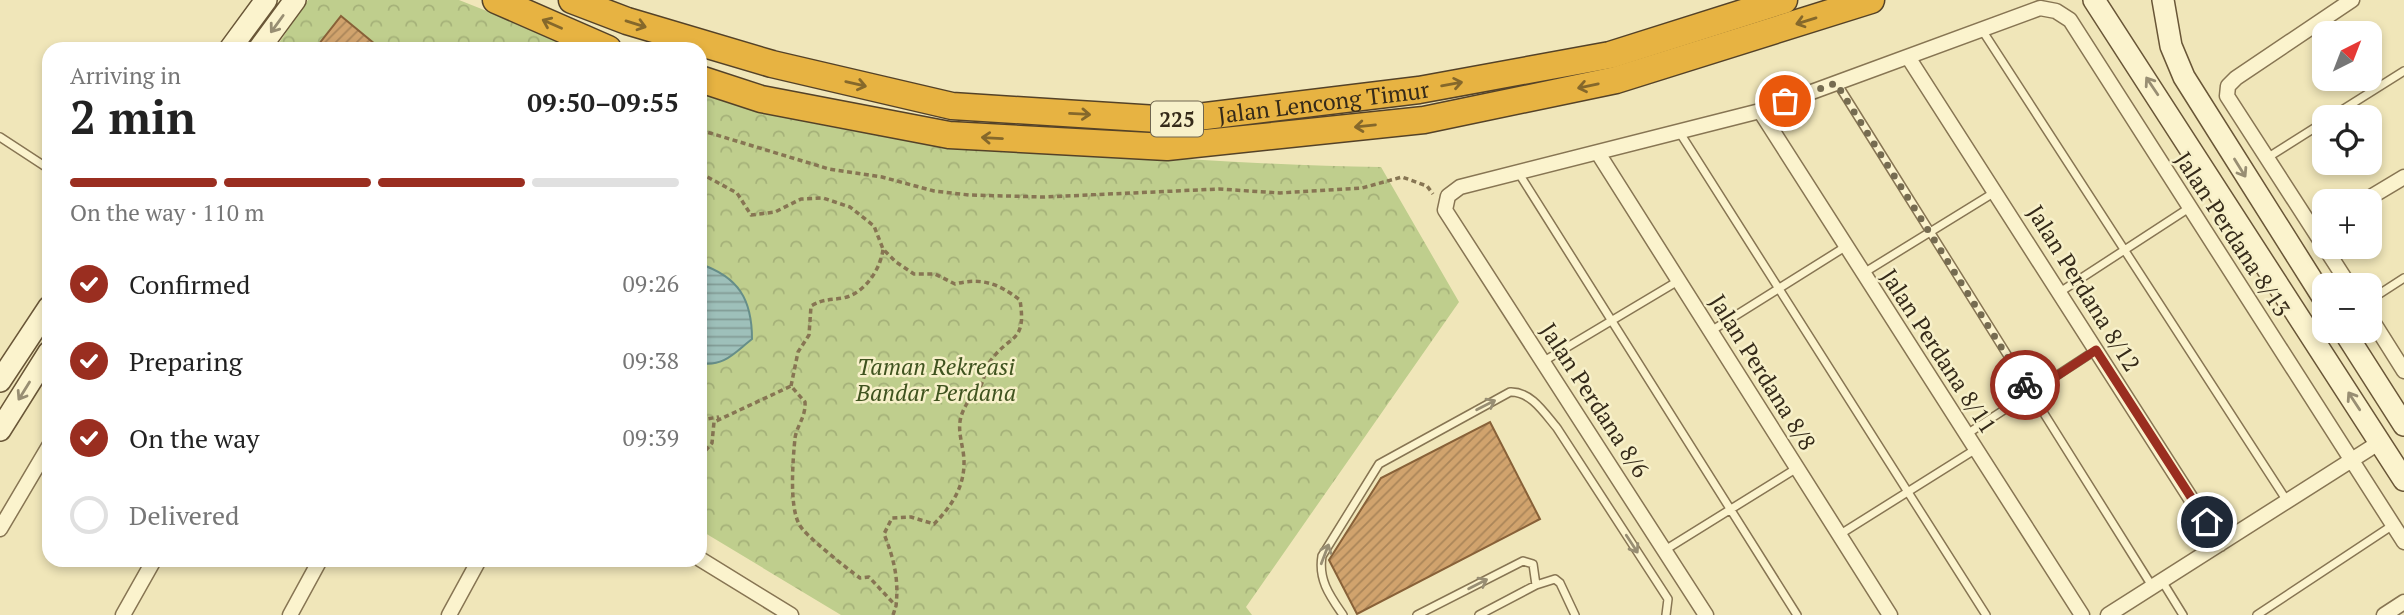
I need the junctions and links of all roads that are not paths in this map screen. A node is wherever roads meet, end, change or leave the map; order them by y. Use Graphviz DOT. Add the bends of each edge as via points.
graph roads {
  1 [pos="266,0"];
  2 [pos="295,0"];
  3 [pos="496,0"];
  4 [pos="572,0"];
  5 [pos="1784,0"];
  6 [pos="1871,0"];
  7 [pos="2094,0"];
  8 [pos="2163,0"];
  9 [pos="2352,0"];
  10 [pos="1982,29"];
  11 [pos="235,42"];
  12 [pos="264,42"];
  13 [pos="592,42"];
  14 [pos="696,42"];
  15 [pos="707,45"];
  16 [pos="1908,57"];
  17 [pos="2404,71"];
  18 [pos="707,81"];
  19 [pos="1836,83"];
  20 [pos="2350,105"];
  21 [pos="2204,110"];
  22 [pos="1760,111"];
  23 [pos="2178,125"];
  24 [pos="2312,130"];
  25 [pos="1680,132"];
  26 [pos="0,137"];
  27 [pos="1598,153"];
  28 [pos="2267,158"];
  29 [pos="42,164"];
  30 [pos="1518,173"];
  31 [pos="2404,177"];
  32 [pos="2382,190"];
  33 [pos="1996,191"];
  34 [pos="2189,208"];
  35 [pos="2312,220"];
  36 [pos="1929,235"];
  37 [pos="1844,247"];
  38 [pos="2126,249"];
  39 [pos="1861,274"];
  40 [pos="2404,278"];
  41 [pos="1679,280"];
  42 [pos="2312,280"];
  43 [pos="1777,289"];
  44 [pos="2060,292"];
  45 [pos="2382,292"];
  46 [pos="42,318"];
  47 [pos="1609,320"];
  48 [pos="1711,331"];
  49 [pos="2382,336"];
  50 [pos="2352,343"];
  51 [pos="2096,350"];
  52 [pos="1544,361"];
  53 [pos="42,363"];
  54 [pos="2404,371"];
  55 [pos="0,381"];
  56 [pos="2031,393"];
  57 [pos="2404,425"];
  58 [pos="0,430"];
  59 [pos="1966,434"];
  60 [pos="2380,442"];
  61 [pos="1976,449"];
  62 [pos="42,458"];
  63 [pos="2352,460"];
  64 [pos="1797,468"];
  65 [pos="2404,480"];
  66 [pos="1908,493"];
  67 [pos="2287,501"];
  68 [pos="1730,510"];
  69 [pos="2393,525"];
  70 [pos="0,529"];
  71 [pos="1839,535"];
  72 [pos="2404,542"];
  73 [pos="2220,544"];
  74 [pos="1665,550"];
  75 [pos="707,563"];
  76 [pos="150,567"];
  77 [pos="316,567"];
  78 [pos="475,567"];
  79 [pos="2157,584"];
  80 [pos="1536,585"];
  81 [pos="2404,602"];
  82 [pos="123,615"];
  83 [pos="290,615"];
  84 [pos="449,615"];
  85 [pos="790,615"];
  86 [pos="1343,615"];
  87 [pos="1417,615"];
  88 [pos="1479,615"];
  89 [pos="1575,615"];
  90 [pos="1666,615"];
  91 [pos="1706,615"];
  92 [pos="1797,615"];
  93 [pos="1890,615"];
  94 [pos="1986,615"];
  95 [pos="2082,615"];
  96 [pos="2108,615"];
  97 [pos="2183,615"];
  98 [pos="2258,615"];
  99 [pos="2384,615"];
  1 -- 11 [label="street"];
  2 -- 12 [label="street, one-way"];
  13 -- 3 [label="highway, one-way"];
  4 -- 14 [label="highway, Jalan Lencong Timur / 225, one-way"];
  15 -- 5 [label="highway, Jalan Lencong Timur / 225, one-way" via="952,106 1173,120 1419,90 1610,55"];
  6 -- 18 [label="highway, Jalan Lencong Timur / 225, one-way" via="1616,80 1424,120 1167,148 948,135 761,99"];
  23 -- 7 [label="street, one-way"];
  8 -- 21 [label="street" via="2171,46"];
  9 -- 28 [label="street" via="2228,86 2227,96"];
  10 -- 16 [label="street"];
  10 -- 34 [label="street, Jalan Perdana 8/13" via="2040,8 2070,20"];
  10 -- 38 [label="lane"];
  16 -- 19 [label="street"];
  16 -- 33 [label="street, Jalan Perdana 8/12"];
  17 -- 20 [label="lane"];
  19 -- 22 [label="street"];
  19 -- 36 [label="lane"];
  21 -- 23 [label="street"];
  21 -- 42 [label="street, one-way"];
  22 -- 25 [label="street"];
  22 -- 37 [label="street, Jalan Perdana 8/11"];
  60 -- 23 [label="street, one-way"];
  24 -- 28 [label="lane"];
  25 -- 27 [label="street"];
  25 -- 43 [label="lane"];
  26 -- 29 [label="lane"];
  27 -- 30 [label="street"];
  27 -- 41 [label="street, Jalan Perdana 8/8"];
  28 -- 35 [label="street"];
  30 -- 47 [label="lane"];
  30 -- 52 [label="street, Jalan Perdana 8/6" via="1460,187 1448,196 1445,210"];
  31 -- 32 [label="street"];
  33 -- 36 [label="lane"];
  33 -- 44 [label="street, Jalan Perdana 8/12"];
  34 -- 38 [label="lane"];
  34 -- 63 [label="street, Jalan Perdana 8/13"];
  36 -- 39 [label="lane"];
  36 -- 56 [label="lane"];
  37 -- 39 [label="street, Jalan Perdana 8/11"];
  37 -- 43 [label="lane"];
  38 -- 44 [label="lane"];
  38 -- 67 [label="lane"];
  39 -- 59 [label="street, Jalan Perdana 8/11"];
  40 -- 45 [label="lane"];
  41 -- 47 [label="lane"];
  41 -- 48 [label="street, Jalan Perdana 8/8"];
  43 -- 48 [label="lane"];
  43 -- 66 [label="lane"];
  44 -- 51 [label="street, Jalan Perdana 8/12"];
  46 -- 55 [label="street"];
  47 -- 52 [label="lane"];
  47 -- 68 [label="lane"];
  48 -- 64 [label="street, Jalan Perdana 8/8"];
  49 -- 54 [label="street"];
  50 -- 57 [label="street"];
  51 -- 56 [label="lane"];
  51 -- 73 [label="street, Jalan Perdana 8/12"];
  52 -- 74 [label="street, Jalan Perdana 8/6"];
  53 -- 58 [label="street, one-way"];
  56 -- 59 [label="lane"];
  56 -- 79 [label="lane"];
  59 -- 61 [label="street, Jalan Perdana 8/11"];
  60 -- 63 [label="street"];
  60 -- 65 [label="street"];
  61 -- 66 [label="lane"];
  61 -- 95 [label="street, Jalan Perdana 8/11"];
  62 -- 70 [label="street"];
  63 -- 67 [label="street"];
  63 -- 69 [label="street, Jalan Perdana 8/13"];
  64 -- 68 [label="lane"];
  64 -- 71 [label="street, Jalan Perdana 8/8"];
  66 -- 71 [label="lane"];
  66 -- 94 [label="lane"];
  67 -- 73 [label="street"];
  68 -- 74 [label="lane"];
  68 -- 92 [label="lane"];
  69 -- 72 [label="street, Jalan Perdana 8/13"];
  69 -- 98 [label="lane"];
  71 -- 93 [label="street, Jalan Perdana 8/8"];
  73 -- 79 [label="street"];
  74 -- 91 [label="street, Jalan Perdana 8/6"];
  75 -- 85 [label="street"];
  76 -- 82 [label="street"];
  77 -- 83 [label="street"];
  78 -- 84 [label="street"];
  79 -- 96 [label="street"];
  79 -- 97 [label="lane"];
  87 -- 80 [label="lane, one-way" via="1523,561 1533,564"];
  80 -- 88 [label="lane"];
  80 -- 89 [label="lane" via="1548,580 1560,583"];
  81 -- 99 [label="street"];
  86 -- 90 [label="lane, one-way" via="1326,589 1320,569 1322,556 1379,464 1510,392 1536,404 1557,428 1668,599"];
}
